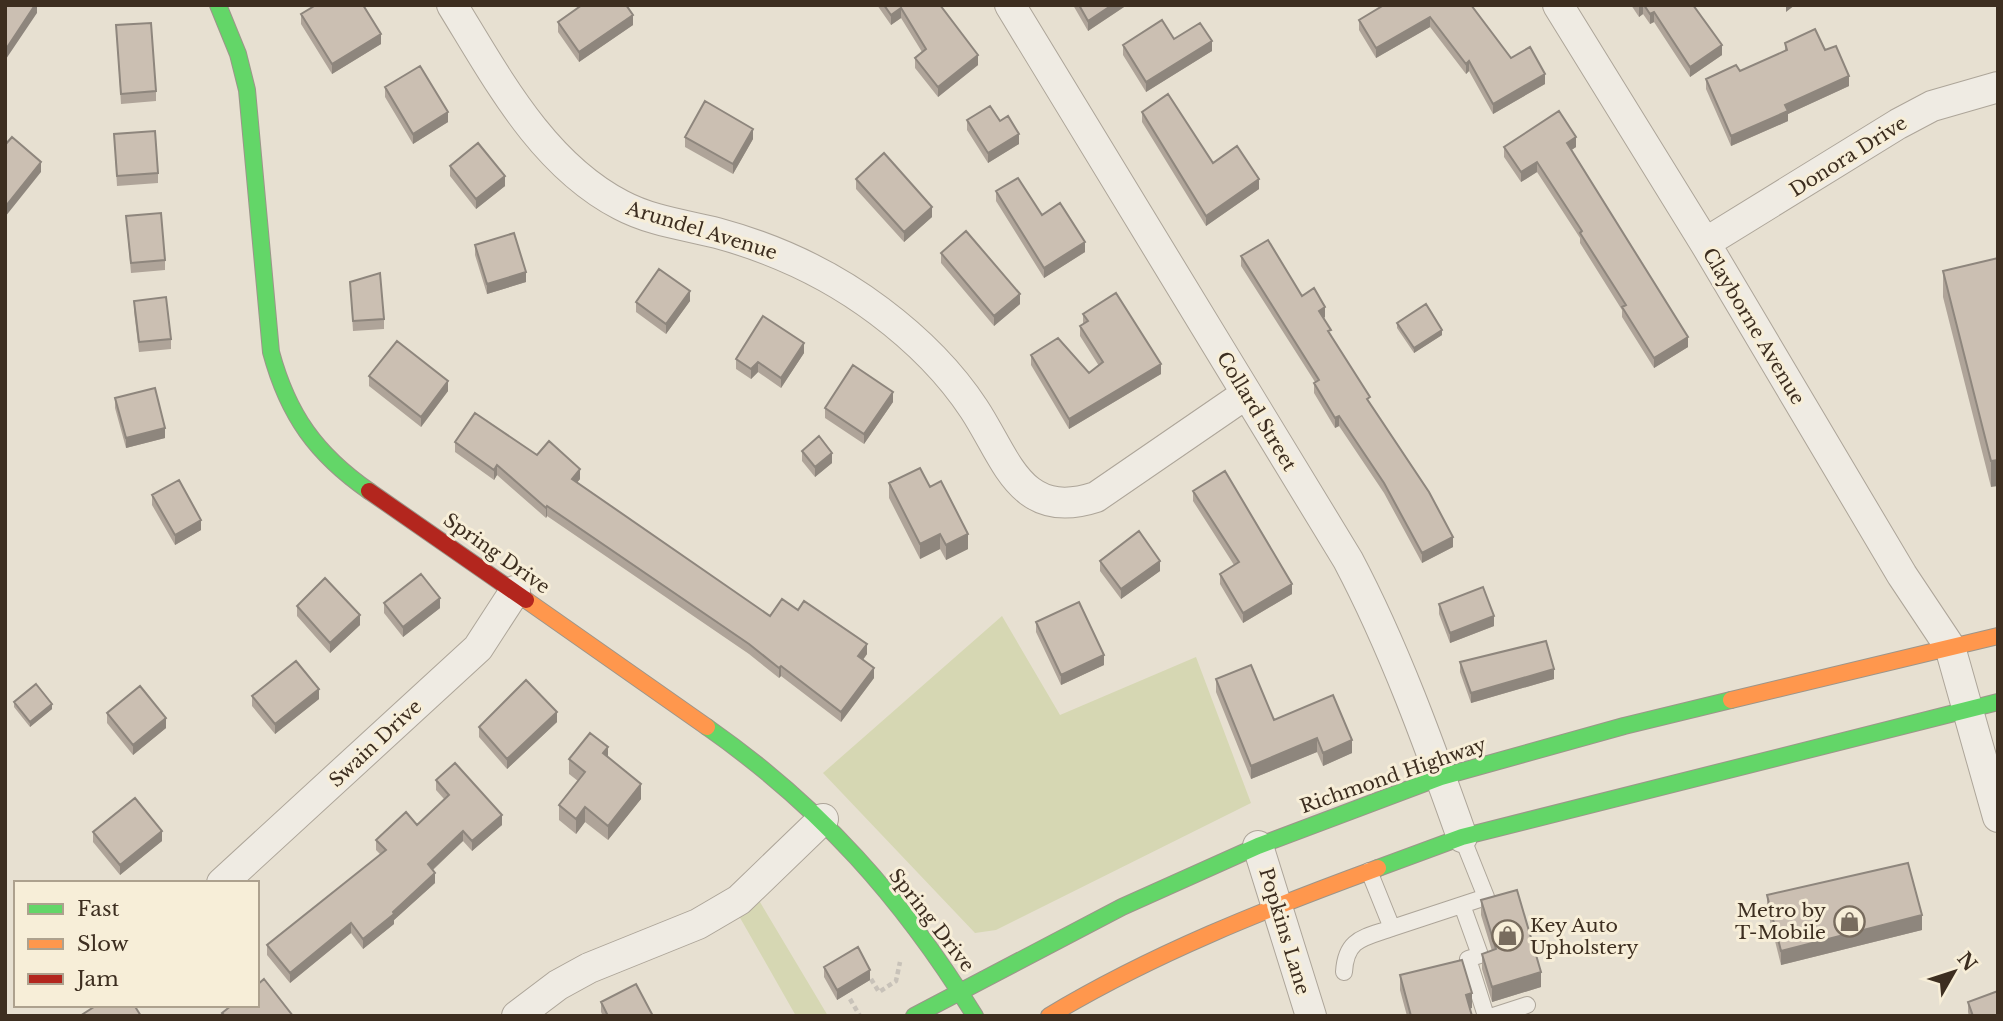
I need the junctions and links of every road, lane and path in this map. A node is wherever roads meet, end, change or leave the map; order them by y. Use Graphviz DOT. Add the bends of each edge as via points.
graph roads {
  1 [pos="218,5"];
  2 [pos="452,5"];
  3 [pos="1010,5"];
  4 [pos="1558,5"];
  5 [pos="1998,87"];
  6 [pos="1705,243"];
  7 [pos="1246,394"];
  8 [pos="515,592"];
  9 [pos="1998,636"];
  10 [pos="1950,647"];
  11 [pos="1998,702"];
  12 [pos="1968,709"];
  13 [pos="1441,777"];
  14 [pos="1998,817"];
  15 [pos="823,819"];
  16 [pos="1462,837"];
  17 [pos="1258,846"];
  18 [pos="1369,871"];
  19 [pos="224,881"];
  20 [pos="1276,905"];
  21 [pos="1462,905"];
  22 [pos="1392,928"];
  23 [pos="905,961"];
  24 [pos="1344,972"];
  25 [pos="871,979"];
  26 [pos="959,990"];
  27 [pos="850,999"];
  28 [pos="1527,1005"];
  29 [pos="517,1016"];
  30 [pos="860,1016"];
  31 [pos="914,1016"];
  32 [pos="975,1016"];
  33 [pos="1049,1016"];
  34 [pos="1311,1016"];
  35 [pos="1486,1016"];
  36 [pos="1493,1016"];
  1 -- 8 [label="main road, Spring Drive" via="247,90 271,352 296,421 338,468"];
  2 -- 7 [label="street, Arundel Avenue" via="489,65 565,166 622,206 771,250 861,297 941,366 974,410 1004,463 1036,496 1066,503 1096,497"];
  3 -- 7 [label="street, Collard Street"];
  4 -- 6 [label="street, Clayborne Avenue"];
  5 -- 6 [label="street, Donora Drive" via="1932,106 1909,118"];
  6 -- 10 [label="street, Clayborne Avenue" via="1902,575"];
  7 -- 13 [label="street, Collard Street" via="1363,589"];
  8 -- 15 [label="main road, Spring Drive" via="760,764"];
  8 -- 19 [label="street, Swain Drive" via="478,648"];
  9 -- 10 [label="main road, Richmond Highway"];
  10 -- 12 [label="street, Clayborne Avenue"];
  10 -- 13 [label="main road, Richmond Highway" via="1624,726"];
  11 -- 12 [label="main road"];
  12 -- 14 [label="street, Clayborne Avenue"];
  12 -- 16 [label="main road"];
  13 -- 16 [label="street, Collard Street"];
  13 -- 17 [label="main road, Richmond Highway"];
  15 -- 26 [label="main road, Spring Drive" via="925,940"];
  15 -- 29 [label="street" via="739,900 688,929 589,968"];
  16 -- 18 [label="main road"];
  16 -- 21 [label="lane" via="1486,897"];
  17 -- 20 [label="street, Popkins Lane"];
  17 -- 26 [label="main road, Richmond Highway" via="1122,907"];
  18 -- 20 [label="main road"];
  18 -- 22 [label="lane"];
  20 -- 33 [label="main road" via="1096,988"];
  20 -- 34 [label="street, Popkins Lane"];
  21 -- 22 [label="lane"];
  21 -- 35 [label="lane" via="1480,955 1468,959"];
  22 -- 24 [label="lane" via="1355,941 1345,956"];
  23 -- 25 [label="path" via="900,962 896,981 878,992"];
  26 -- 31 [label="main road, Richmond Highway"];
  26 -- 32 [label="main road, Spring Drive"];
  27 -- 30 [label="path"];
  28 -- 36 [label="lane"];
}
